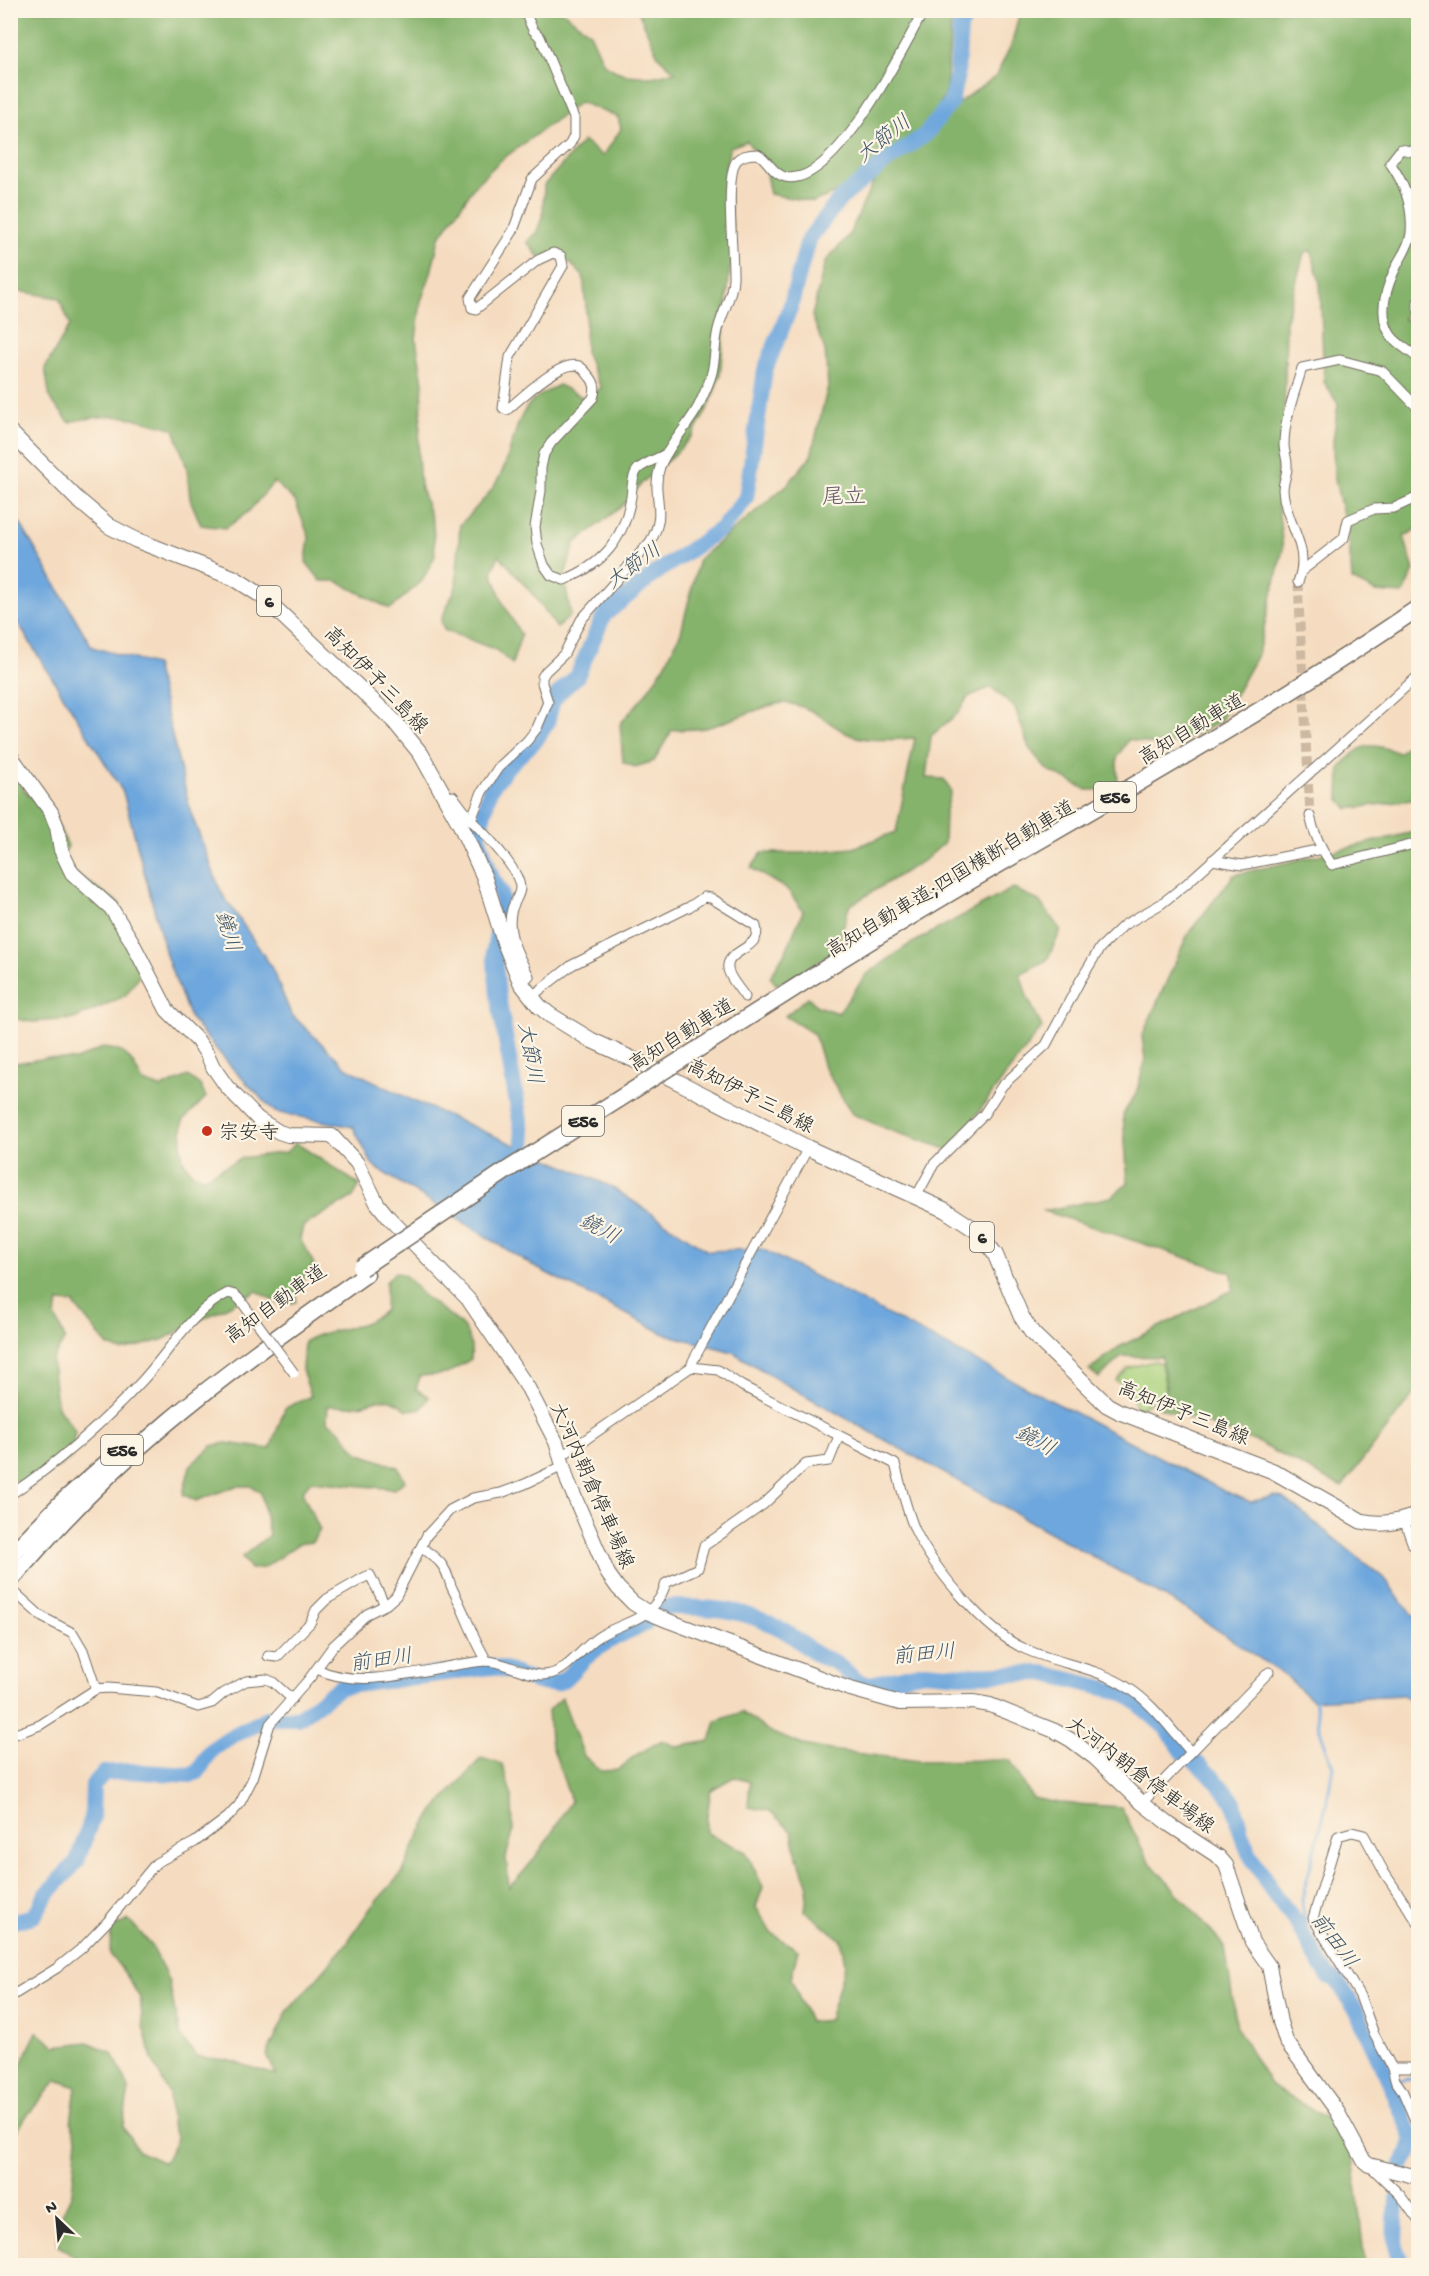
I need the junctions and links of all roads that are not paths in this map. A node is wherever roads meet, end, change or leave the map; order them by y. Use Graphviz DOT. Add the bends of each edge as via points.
graph roads {
  1 [pos="524,10"];
  2 [pos="924,10"];
  3 [pos="1419,153"];
  4 [pos="1419,302"];
  5 [pos="1419,309"];
  6 [pos="1419,358"];
  7 [pos="1419,408"];
  8 [pos="10,432"];
  9 [pos="667,453"];
  10 [pos="1419,497"];
  11 [pos="1303,570"];
  12 [pos="1298,582"];
  13 [pos="1419,608"];
  14 [pos="1419,619"];
  15 [pos="1419,676"];
  16 [pos="10,755"];
  17 [pos="447,798"];
  18 [pos="1310,816"];
  19 [pos="472,821"];
  20 [pos="1419,843"];
  21 [pos="1322,849"];
  22 [pos="1212,860"];
  23 [pos="521,983"];
  24 [pos="808,983"];
  25 [pos="531,997"];
  26 [pos="745,997"];
  27 [pos="808,1148"];
  28 [pos="916,1197"];
  29 [pos="692,1364"];
  30 [pos="294,1373"];
  31 [pos="839,1436"];
  32 [pos="562,1462"];
  33 [pos="10,1495"];
  34 [pos="1411,1517"];
  35 [pos="421,1547"];
  36 [pos="1419,1550"];
  37 [pos="19,1554"];
  38 [pos="10,1581"];
  39 [pos="10,1588"];
  40 [pos="385,1605"];
  41 [pos="646,1612"];
  42 [pos="268,1656"];
  43 [pos="487,1661"];
  44 [pos="317,1669"];
  45 [pos="1269,1672"];
  46 [pos="96,1689"];
  47 [pos="288,1702"];
  48 [pos="10,1736"];
  49 [pos="1191,1752"];
  50 [pos="1142,1803"];
  51 [pos="1419,1923"];
  52 [pos="10,1997"];
  53 [pos="1392,2068"];
  54 [pos="1419,2068"];
  55 [pos="1419,2127"];
  56 [pos="1369,2165"];
  57 [pos="1419,2177"];
  58 [pos="1419,2220"];
  1 -- 9 [label="street" via="540,37 574,118 574,136 532,179 513,231 470,298 472,308 476,309 538,260 553,253 561,256 563,266 510,357 503,408 507,410 549,375 570,365 583,369 592,378 596,391 544,454 535,526 544,565 552,575 564,580 582,573 604,555 618,539 628,516 634,476"];
  2 -- 9 [label="street" via="860,122 815,170 798,179 783,177 758,154 737,160 732,171 730,206 733,281 718,329 711,375 698,407"];
  3 -- 6 [label="street" via="1401,149 1390,164 1405,188 1411,234 1392,275 1383,316 1391,336"];
  4 -- 5 [label="street"];
  7 -- 11 [label="street" via="1382,371 1340,360 1302,369 1287,422 1283,488 1300,540"];
  8 -- 17 [label="main road, 高知伊予三島線 / 6" via="109,526 234,578 269,602 394,721 421,754"];
  9 -- 19 [label="street" via="658,474 658,529 581,620 564,654 542,677 548,702 537,728 490,779"];
  10 -- 11 [label="street" via="1348,520 1344,538"];
  11 -- 12 [label="street"];
  13 -- 24 [label="highway, 高知自動車道 / E56" via="1298,688 956,889"];
  14 -- 24 [label="highway, 高知自動車道;四国横断自動車道 / E56" via="1262,719"];
  15 -- 22 [label="street"];
  16 -- 32 [label="main road, 大河内朝倉停車場線" via="51,812 72,873 111,908 167,1010 198,1041 227,1087 258,1119 288,1135 332,1136 357,1163 377,1203 468,1299 528,1388"];
  17 -- 19 [label="street" via="453,796"];
  17 -- 23 [label="main road, 高知伊予三島線 / 6" via="487,885"];
  18 -- 21 [label="street"];
  19 -- 23 [label="street" via="518,880 520,888 510,919 512,937 529,976"];
  20 -- 21 [label="street" via="1332,865"];
  21 -- 22 [label="street" via="1242,865"];
  22 -- 28 [label="street" via="1161,904 1124,924 1100,948 1046,1045 1002,1086 984,1114 934,1164"];
  23 -- 25 [label="main road, 高知伊予三島線 / 6"];
  24 -- 37 [label="highway, 高知自動車道 / E56, bridge" via="681,1058 504,1172 234,1359 61,1503"];
  25 -- 26 [label="street" via="572,965 704,897 756,926 756,940 727,966"];
  25 -- 27 [label="main road, 高知伊予三島線 / 6" via="574,1030"];
  27 -- 28 [label="main road, 高知伊予三島線 / 6"];
  27 -- 29 [label="street"];
  28 -- 34 [label="main road, 高知伊予三島線 / 6" via="977,1231 1002,1267 1027,1325 1107,1405 1274,1472 1361,1521 1380,1524"];
  29 -- 31 [label="street" via="718,1370"];
  29 -- 32 [label="street"];
  30 -- 33 [label="street, bridge" via="235,1295 228,1293 214,1299 143,1380 93,1429 50,1468"];
  31 -- 41 [label="street" via="829,1461 806,1464 764,1504 704,1546 698,1568 666,1583 661,1598"];
  31 -- 49 [label="street" via="895,1464 914,1528 935,1564 1004,1638 1129,1688"];
  32 -- 35 [label="street" via="525,1484 473,1498 450,1510 432,1528"];
  32 -- 41 [label="main road, 大河内朝倉停車場線" via="608,1574"];
  34 -- 36 [label="street" via="1413,1545"];
  35 -- 40 [label="street" via="396,1596"];
  35 -- 43 [label="street" via="450,1577 451,1587"];
  37 -- 38 [label="highway, 高知自動車道 / E56"];
  39 -- 46 [label="street" via="42,1617 73,1633"];
  40 -- 42 [label="street" via="370,1575 365,1577 327,1599 277,1658"];
  40 -- 44 [label="street" via="367,1614 333,1646"];
  41 -- 43 [label="street" via="595,1639 549,1674 539,1675"];
  41 -- 50 [label="main road, 大河内朝倉停車場線" via="880,1698 900,1703 972,1702 1000,1708 1071,1740"];
  43 -- 44 [label="street" via="403,1675 349,1678"];
  44 -- 47 [label="street"];
  45 -- 49 [label="street"];
  46 -- 47 [label="street" via="156,1692 198,1707 212,1703 246,1681 266,1679"];
  46 -- 48 [label="street" via="40,1725"];
  47 -- 52 [label="street" via="270,1724 253,1778 239,1805 195,1842 156,1863 82,1948"];
  49 -- 50 [label="street"];
  50 -- 56 [label="main road, 大河内朝倉停車場線" via="1226,1866 1252,1942 1269,1966 1286,2041 1337,2111"];
  51 -- 53 [label="street" via="1364,1835 1352,1832 1338,1836 1313,1918 1360,1996"];
  53 -- 54 [label="street"];
  53 -- 55 [label="street"];
  56 -- 57 [label="main road"];
  56 -- 58 [label="street"];
}
